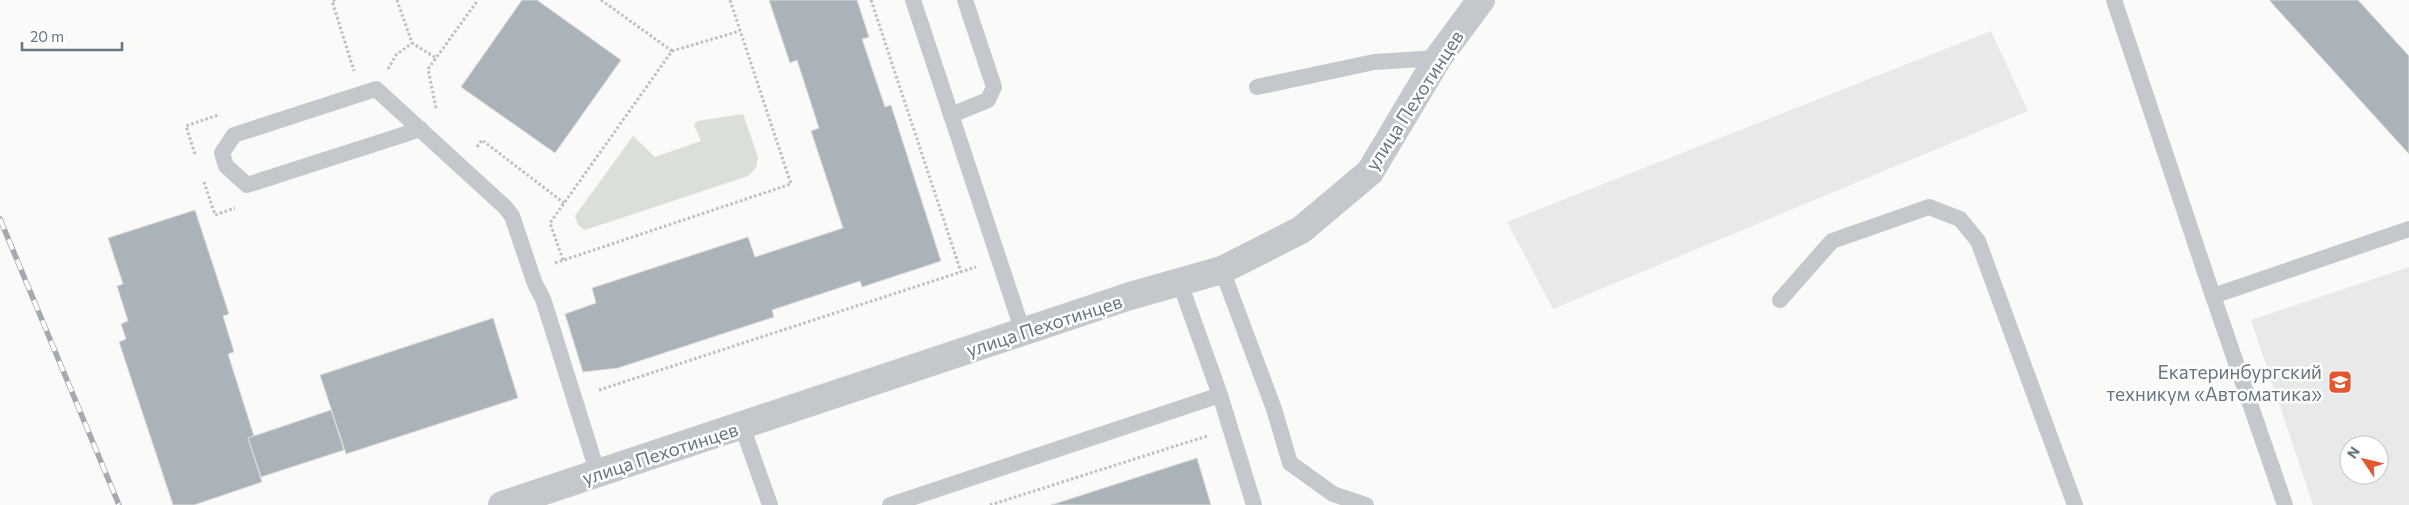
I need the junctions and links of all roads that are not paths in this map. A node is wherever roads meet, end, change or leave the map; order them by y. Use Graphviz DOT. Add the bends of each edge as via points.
graph roads {
  1 [pos="913,0"];
  2 [pos="965,0"];
  3 [pos="1481,0"];
  4 [pos="2114,0"];
  5 [pos="1438,58"];
  6 [pos="1257,87"];
  7 [pos="951,116"];
  8 [pos="421,129"];
  9 [pos="2409,229"];
  10 [pos="1222,270"];
  11 [pos="1180,282"];
  12 [pos="2213,296"];
  13 [pos="1780,300"];
  14 [pos="1023,332"];
  15 [pos="1220,395"];
  16 [pos="742,426"];
  17 [pos="598,474"];
  18 [pos="502,505"];
  19 [pos="770,505"];
  20 [pos="890,505"];
  21 [pos="1254,505"];
  22 [pos="1366,505"];
  23 [pos="2075,505"];
  24 [pos="2286,505"];
  1 -- 7 [label="lane"];
  2 -- 7 [label="lane" via="994,87 988,100"];
  3 -- 5 [label="street, улица Пехотинцев"];
  4 -- 12 [label="lane"];
  5 -- 6 [label="lane" via="1374,62"];
  5 -- 10 [label="street, улица Пехотинцев" via="1370,172 1301,230"];
  7 -- 14 [label="lane"];
  8 -- 8 [label="lane" via="369,91 234,136 222,154 226,166 247,185"];
  8 -- 17 [label="lane" via="512,216 543,299"];
  9 -- 12 [label="lane"];
  10 -- 11 [label="street, улица Пехотинцев"];
  10 -- 22 [label="lane" via="1274,409 1290,463 1333,494"];
  11 -- 14 [label="street, улица Пехотинцев"];
  11 -- 15 [label="lane"];
  12 -- 24 [label="lane"];
  13 -- 23 [label="lane" via="1832,241 1929,207 1960,219 1978,241"];
  14 -- 16 [label="street, улица Пехотинцев"];
  15 -- 20 [label="lane"];
  15 -- 21 [label="lane"];
  16 -- 17 [label="street, улица Пехотинцев"];
  16 -- 19 [label="lane"];
  17 -- 18 [label="street, улица Пехотинцев"];
}
